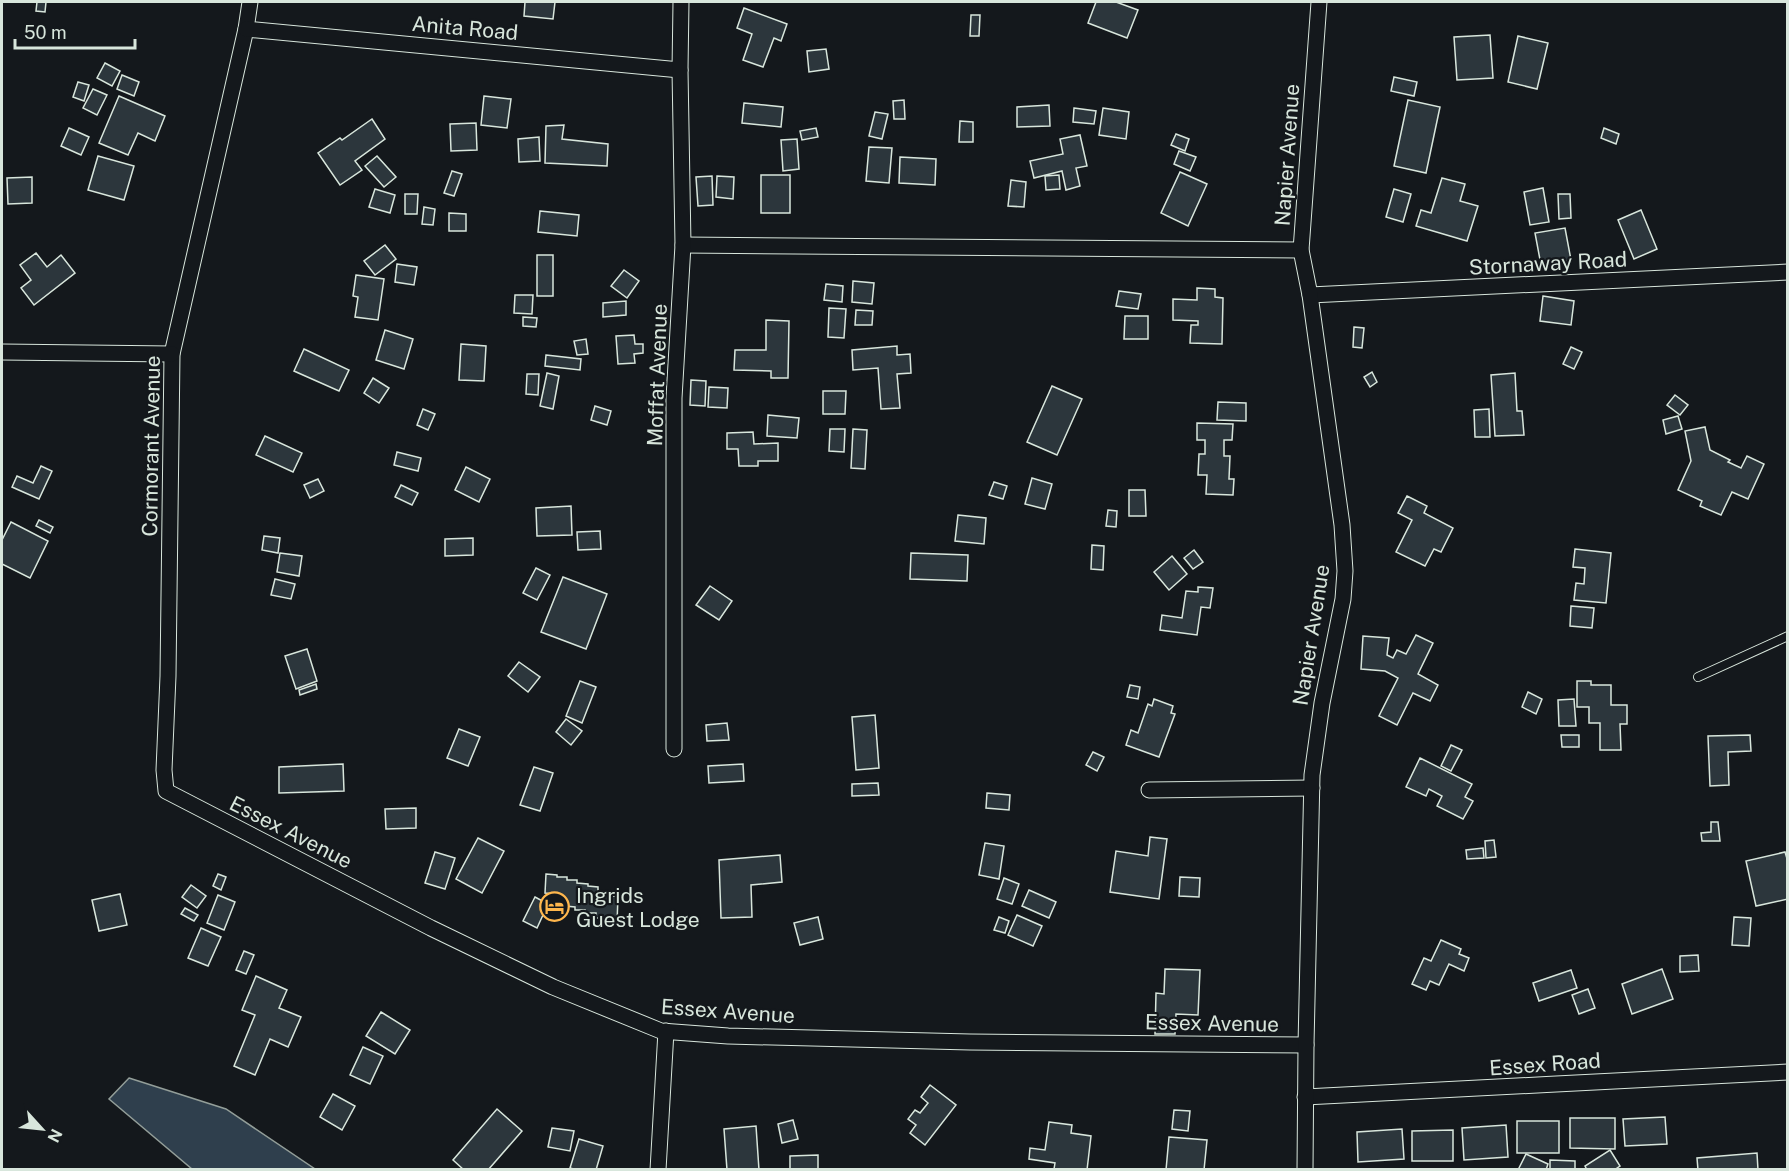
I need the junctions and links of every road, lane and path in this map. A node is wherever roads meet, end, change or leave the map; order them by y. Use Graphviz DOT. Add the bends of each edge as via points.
graph roads {
  1 [pos="250,2"];
  2 [pos="681,2"];
  3 [pos="1318,2"];
  4 [pos="246,29"];
  5 [pos="680,70"];
  6 [pos="683,245"];
  7 [pos="1301,250"];
  8 [pos="1788,272"];
  9 [pos="1310,295"];
  10 [pos="2,352"];
  11 [pos="172,354"];
  12 [pos="1788,636"];
  13 [pos="1698,677"];
  14 [pos="674,749"];
  15 [pos="1312,788"];
  16 [pos="1149,790"];
  17 [pos="166,791"];
  18 [pos="666,1031"];
  19 [pos="1305,1045"];
  20 [pos="1788,1072"];
  21 [pos="1305,1097"];
  22 [pos="658,1170"];
  23 [pos="1305,1170"];
  1 -- 4 [label="street, Cormorant Avenue"];
  2 -- 5 [label="street, Moffat Avenue"];
  3 -- 7 [label="street, Napier Avenue"];
  4 -- 5 [label="street, Anita Road"];
  4 -- 11 [label="street, Cormorant Avenue"];
  5 -- 6 [label="street, Moffat Avenue"];
  6 -- 7 [label="street"];
  6 -- 14 [label="street, Moffat Avenue" via="674,398"];
  7 -- 9 [label="street, Napier Avenue"];
  8 -- 9 [label="street, Stornaway Road"];
  9 -- 15 [label="street, Napier Avenue" via="1345,550 1343,598 1322,704"];
  10 -- 11 [label="street"];
  11 -- 17 [label="street, Cormorant Avenue"];
  12 -- 13 [label="lane"];
  15 -- 16 [label="street"];
  15 -- 19 [label="street, Napier Avenue"];
  17 -- 18 [label="street, Essex Avenue" via="553,987"];
  18 -- 19 [label="street, Essex Avenue" via="946,1041"];
  18 -- 22 [label="street"];
  19 -- 21 [label="street, Napier Avenue"];
  20 -- 21 [label="street, Essex Road"];
  21 -- 23 [label="street, Napier Avenue"];
}
